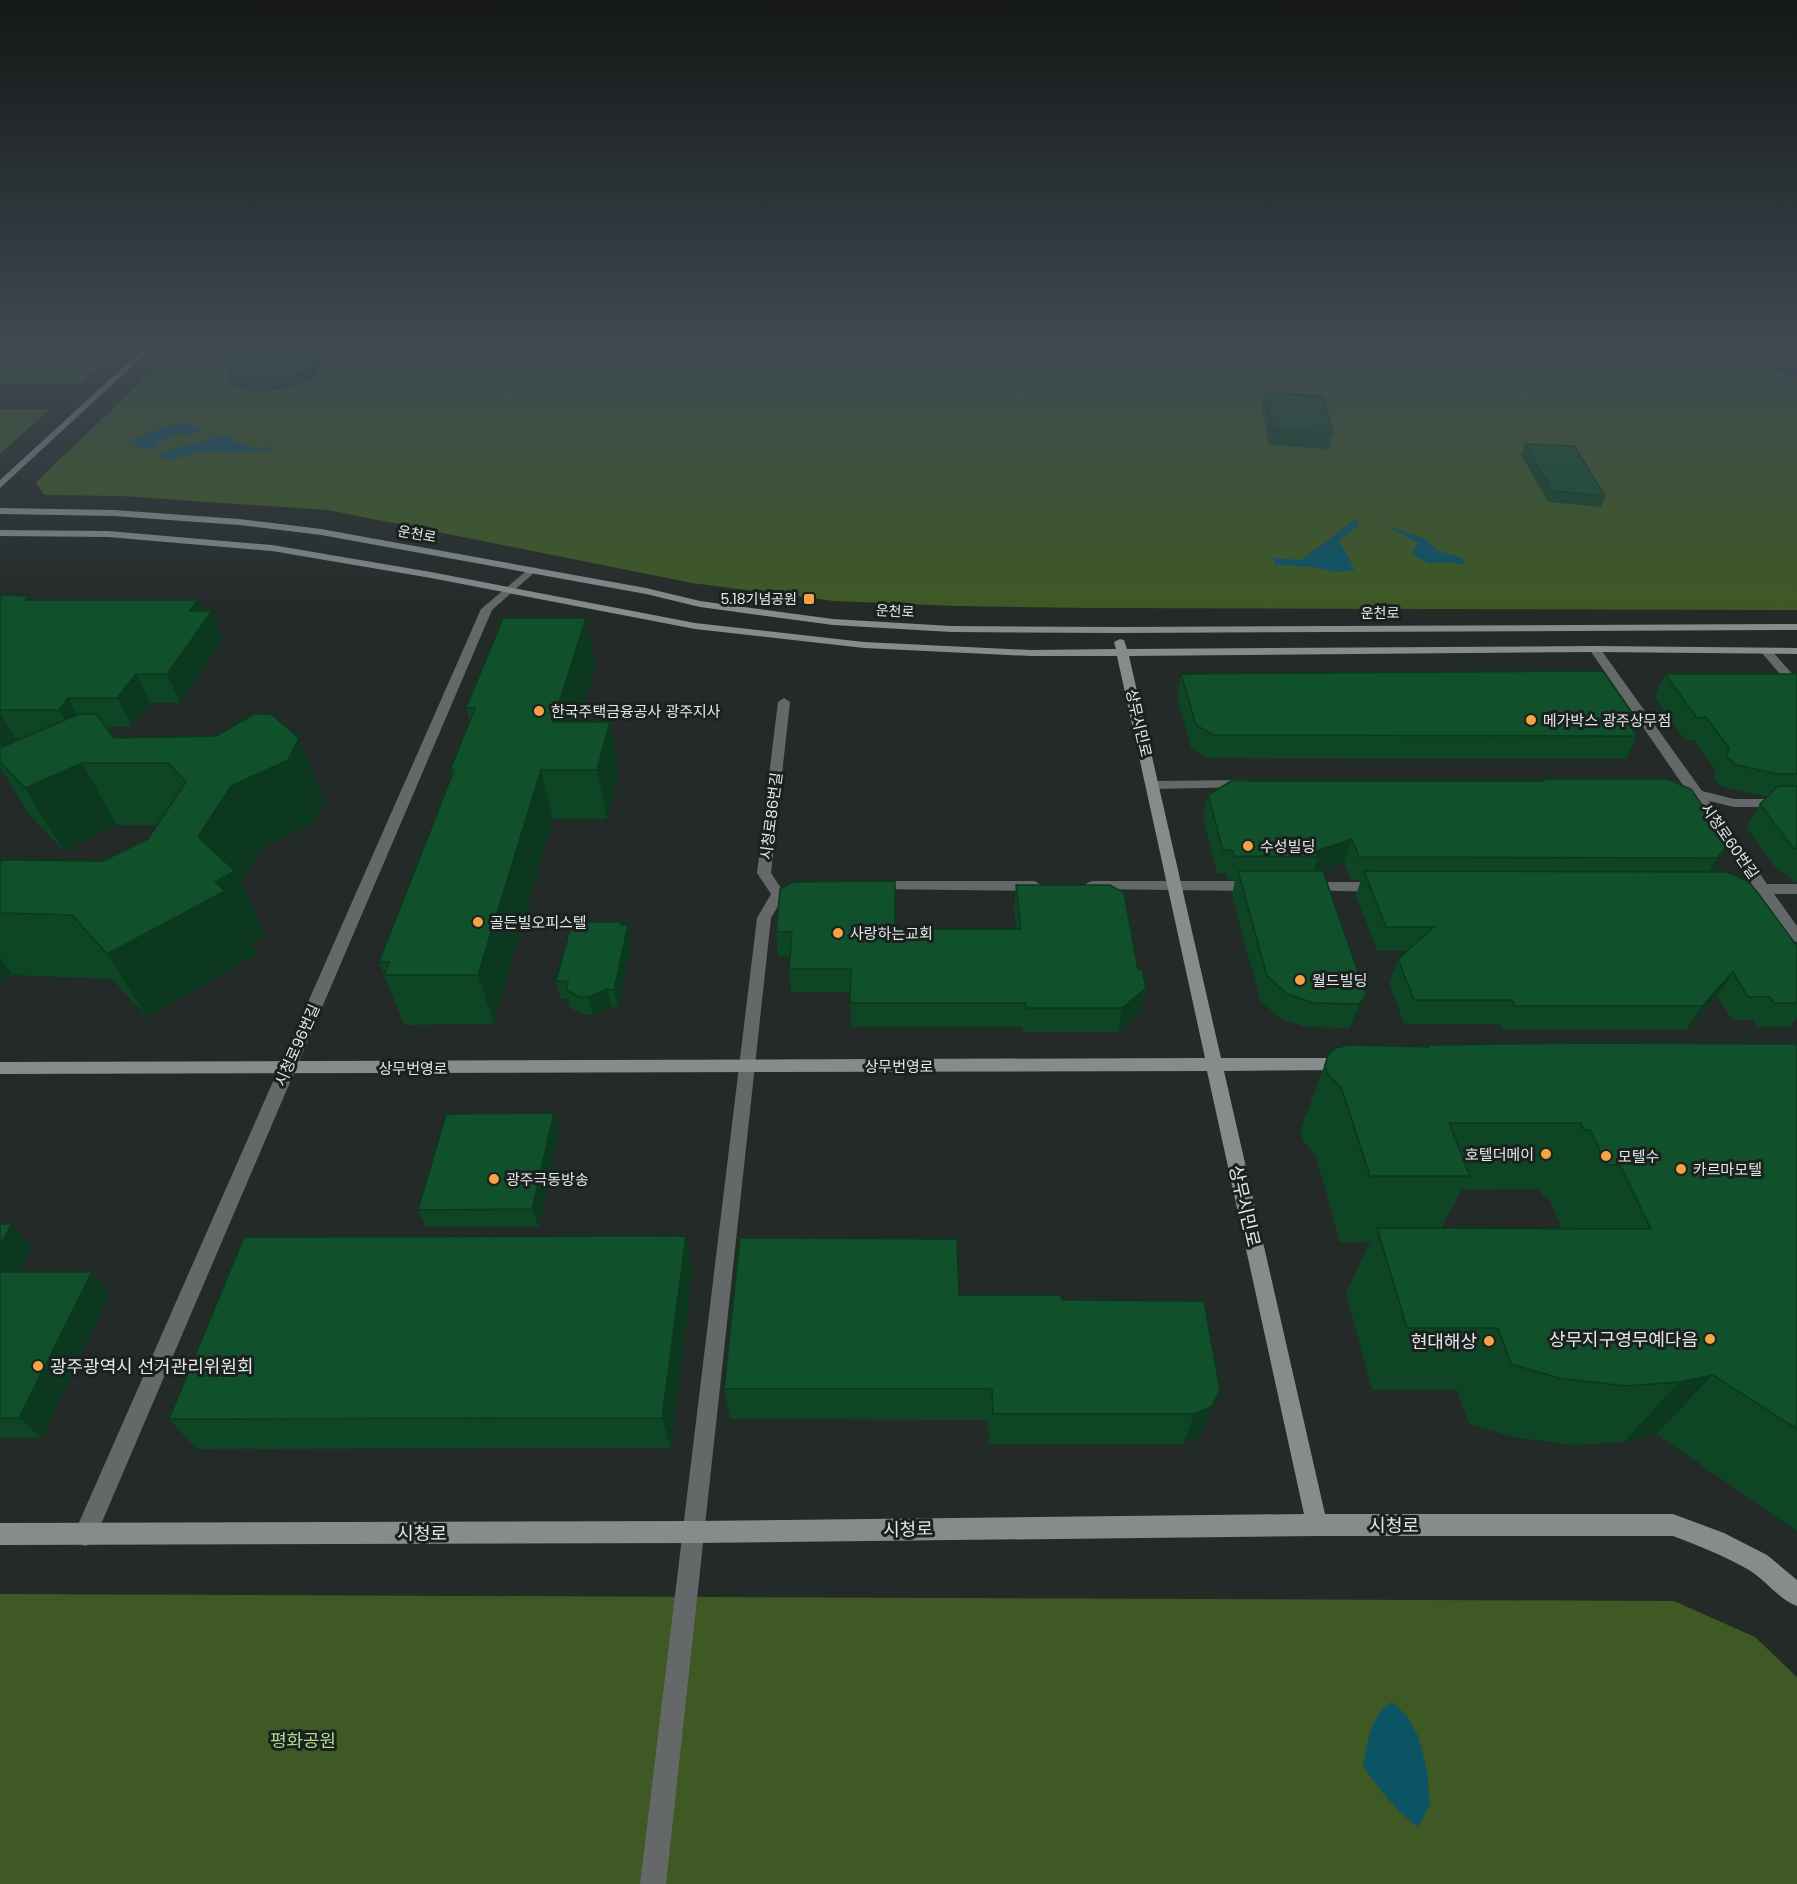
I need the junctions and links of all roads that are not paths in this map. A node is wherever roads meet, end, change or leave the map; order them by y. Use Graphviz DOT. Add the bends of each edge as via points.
graph roads {
  1 [pos="54,435"];
  2 [pos="0,485"];
  3 [pos="0,511"];
  4 [pos="0,533"];
  5 [pos="531,570"];
  6 [pos="506,590"];
  7 [pos="1797,627"];
  8 [pos="1118,630"];
  9 [pos="1594,648"];
  10 [pos="1766,651"];
  11 [pos="1797,651"];
  12 [pos="1121,652"];
  13 [pos="1797,686"];
  14 [pos="784,702"];
  15 [pos="1153,784"];
  16 [pos="1264,784"];
  17 [pos="1657,785"];
  18 [pos="1696,794"];
  19 [pos="1797,803"];
  20 [pos="856,886"];
  21 [pos="1046,886"];
  22 [pos="1081,886"];
  23 [pos="1174,886"];
  24 [pos="1269,886"];
  25 [pos="1292,887"];
  26 [pos="1398,887"];
  27 [pos="1728,889"];
  28 [pos="1763,889"];
  29 [pos="1797,889"];
  30 [pos="1797,937"];
  31 [pos="1357,1064"];
  32 [pos="747,1066"];
  33 [pos="1214,1066"];
  34 [pos="0,1068"];
  35 [pos="286,1068"];
  36 [pos="1317,1525"];
  37 [pos="695,1532"];
  38 [pos="0,1534"];
  39 [pos="85,1535"];
  40 [pos="1797,1594"];
  41 [pos="653,1884"];
  1 -- 2 [label="street"];
  3 -- 5 [label="street, 운천로" via="114,513 239,522 321,532"];
  4 -- 6 [label="street" via="108,534 273,548"];
  5 -- 6 [label="street, 시청로96번길"];
  5 -- 8 [label="street, 운천로" via="700,604 833,622 951,629"];
  6 -- 12 [label="street" via="695,626 832,643 1031,653"];
  6 -- 35 [label="street, 시청로96번길" via="487,609"];
  7 -- 8 [label="street, 운천로"];
  8 -- 12 [label="street, 상무시민로"];
  9 -- 10 [label="street"];
  9 -- 12 [label="street"];
  9 -- 18 [label="street, 시청로60번길"];
  10 -- 11 [label="street"];
  10 -- 13 [label="street"];
  12 -- 15 [label="street, 상무시민로"];
  14 -- 32 [label="street, 시청로86번길" via="764,873 783,893 764,918"];
  15 -- 16 [label="street"];
  15 -- 23 [label="street, 상무시민로"];
  17 -- 18 [label="street, 시청로60번길"];
  18 -- 19 [label="street" via="1734,803"];
  18 -- 28 [label="street, 시청로60번길"];
  20 -- 21 [label="street"];
  22 -- 23 [label="street"];
  23 -- 24 [label="street"];
  23 -- 33 [label="street, 상무시민로"];
  25 -- 26 [label="street"];
  27 -- 28 [label="street, 시청로60번길"];
  28 -- 29 [label="street"];
  28 -- 30 [label="street, 시청로60번길"];
  31 -- 33 [label="street, 상무번영로"];
  32 -- 33 [label="street, 상무번영로"];
  32 -- 35 [label="street, 상무번영로"];
  32 -- 37 [label="street, 시청로86번길"];
  33 -- 36 [label="street, 상무시민로"];
  34 -- 35 [label="street, 상무번영로"];
  35 -- 39 [label="street, 시청로96번길"];
  36 -- 37 [label="street, 시청로"];
  36 -- 40 [label="street, 시청로" via="1673,1525 1759,1563"];
  37 -- 39 [label="street, 시청로"];
  37 -- 41 [label="street, 시청로86번길"];
  38 -- 39 [label="street, 시청로"];
}
